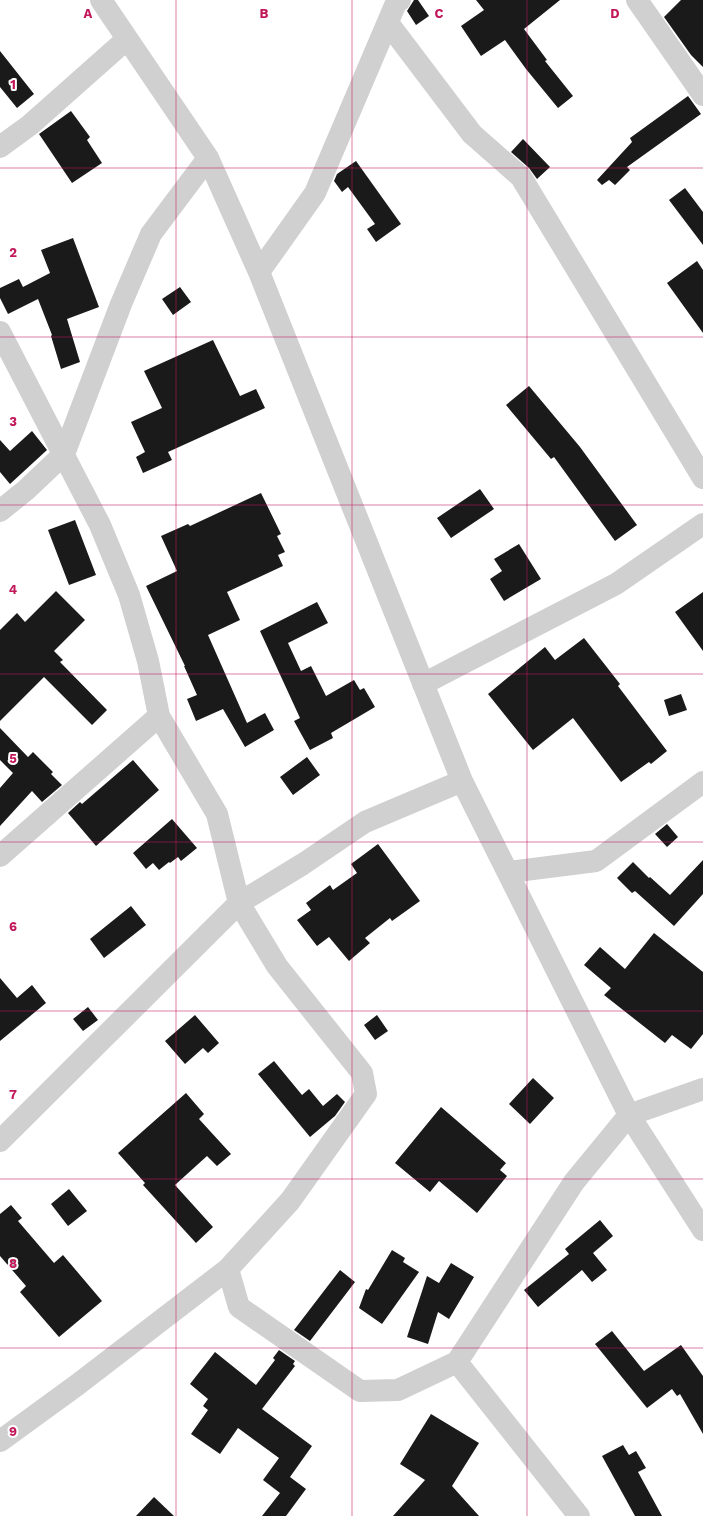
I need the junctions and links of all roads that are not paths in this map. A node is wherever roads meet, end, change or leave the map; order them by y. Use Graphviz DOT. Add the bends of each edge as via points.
graph roads {
  1 [pos="101,0"];
  2 [pos="400,0"];
  3 [pos="637,0"];
  4 [pos="388,23"];
  5 [pos="127,39"];
  6 [pos="703,95"];
  7 [pos="0,147"];
  8 [pos="208,158"];
  9 [pos="259,272"];
  10 [pos="0,332"];
  11 [pos="64,454"];
  12 [pos="703,478"];
  13 [pos="0,512"];
  14 [pos="703,524"];
  15 [pos="423,684"];
  16 [pos="159,716"];
  17 [pos="462,782"];
  18 [pos="703,782"];
  19 [pos="0,856"];
  20 [pos="509,872"];
  21 [pos="239,903"];
  22 [pos="703,1089"];
  23 [pos="629,1115"];
  24 [pos="0,1141"];
  25 [pos="703,1230"];
  26 [pos="228,1268"];
  27 [pos="457,1362"];
  28 [pos="0,1441"];
  29 [pos="579,1516"];
  1 -- 5 [label="street"];
  2 -- 4 [label="street" via="396,3"];
  3 -- 6 [label="street"];
  4 -- 9 [label="street" via="315,193"];
  4 -- 12 [label="street" via="472,134 521,177"];
  5 -- 7 [label="street" via="30,125"];
  5 -- 8 [label="street"];
  8 -- 9 [label="street"];
  8 -- 11 [label="street" via="152,234 121,304"];
  9 -- 15 [label="street"];
  10 -- 11 [label="street"];
  11 -- 13 [label="street"];
  11 -- 16 [label="street" via="100,525 129,595 148,661"];
  14 -- 15 [label="street" via="616,584"];
  15 -- 17 [label="street"];
  16 -- 19 [label="street"];
  16 -- 21 [label="street" via="217,814"];
  17 -- 20 [label="street"];
  17 -- 21 [label="street" via="365,822"];
  18 -- 20 [label="street" via="596,861"];
  20 -- 23 [label="street"];
  21 -- 24 [label="street"];
  21 -- 26 [label="street" via="277,966 362,1073 366,1094 290,1201"];
  22 -- 23 [label="street"];
  23 -- 25 [label="street"];
  23 -- 27 [label="street" via="574,1182"];
  26 -- 27 [label="street" via="239,1307 360,1391 398,1390"];
  26 -- 28 [label="street"];
  27 -- 29 [label="street"];
}
